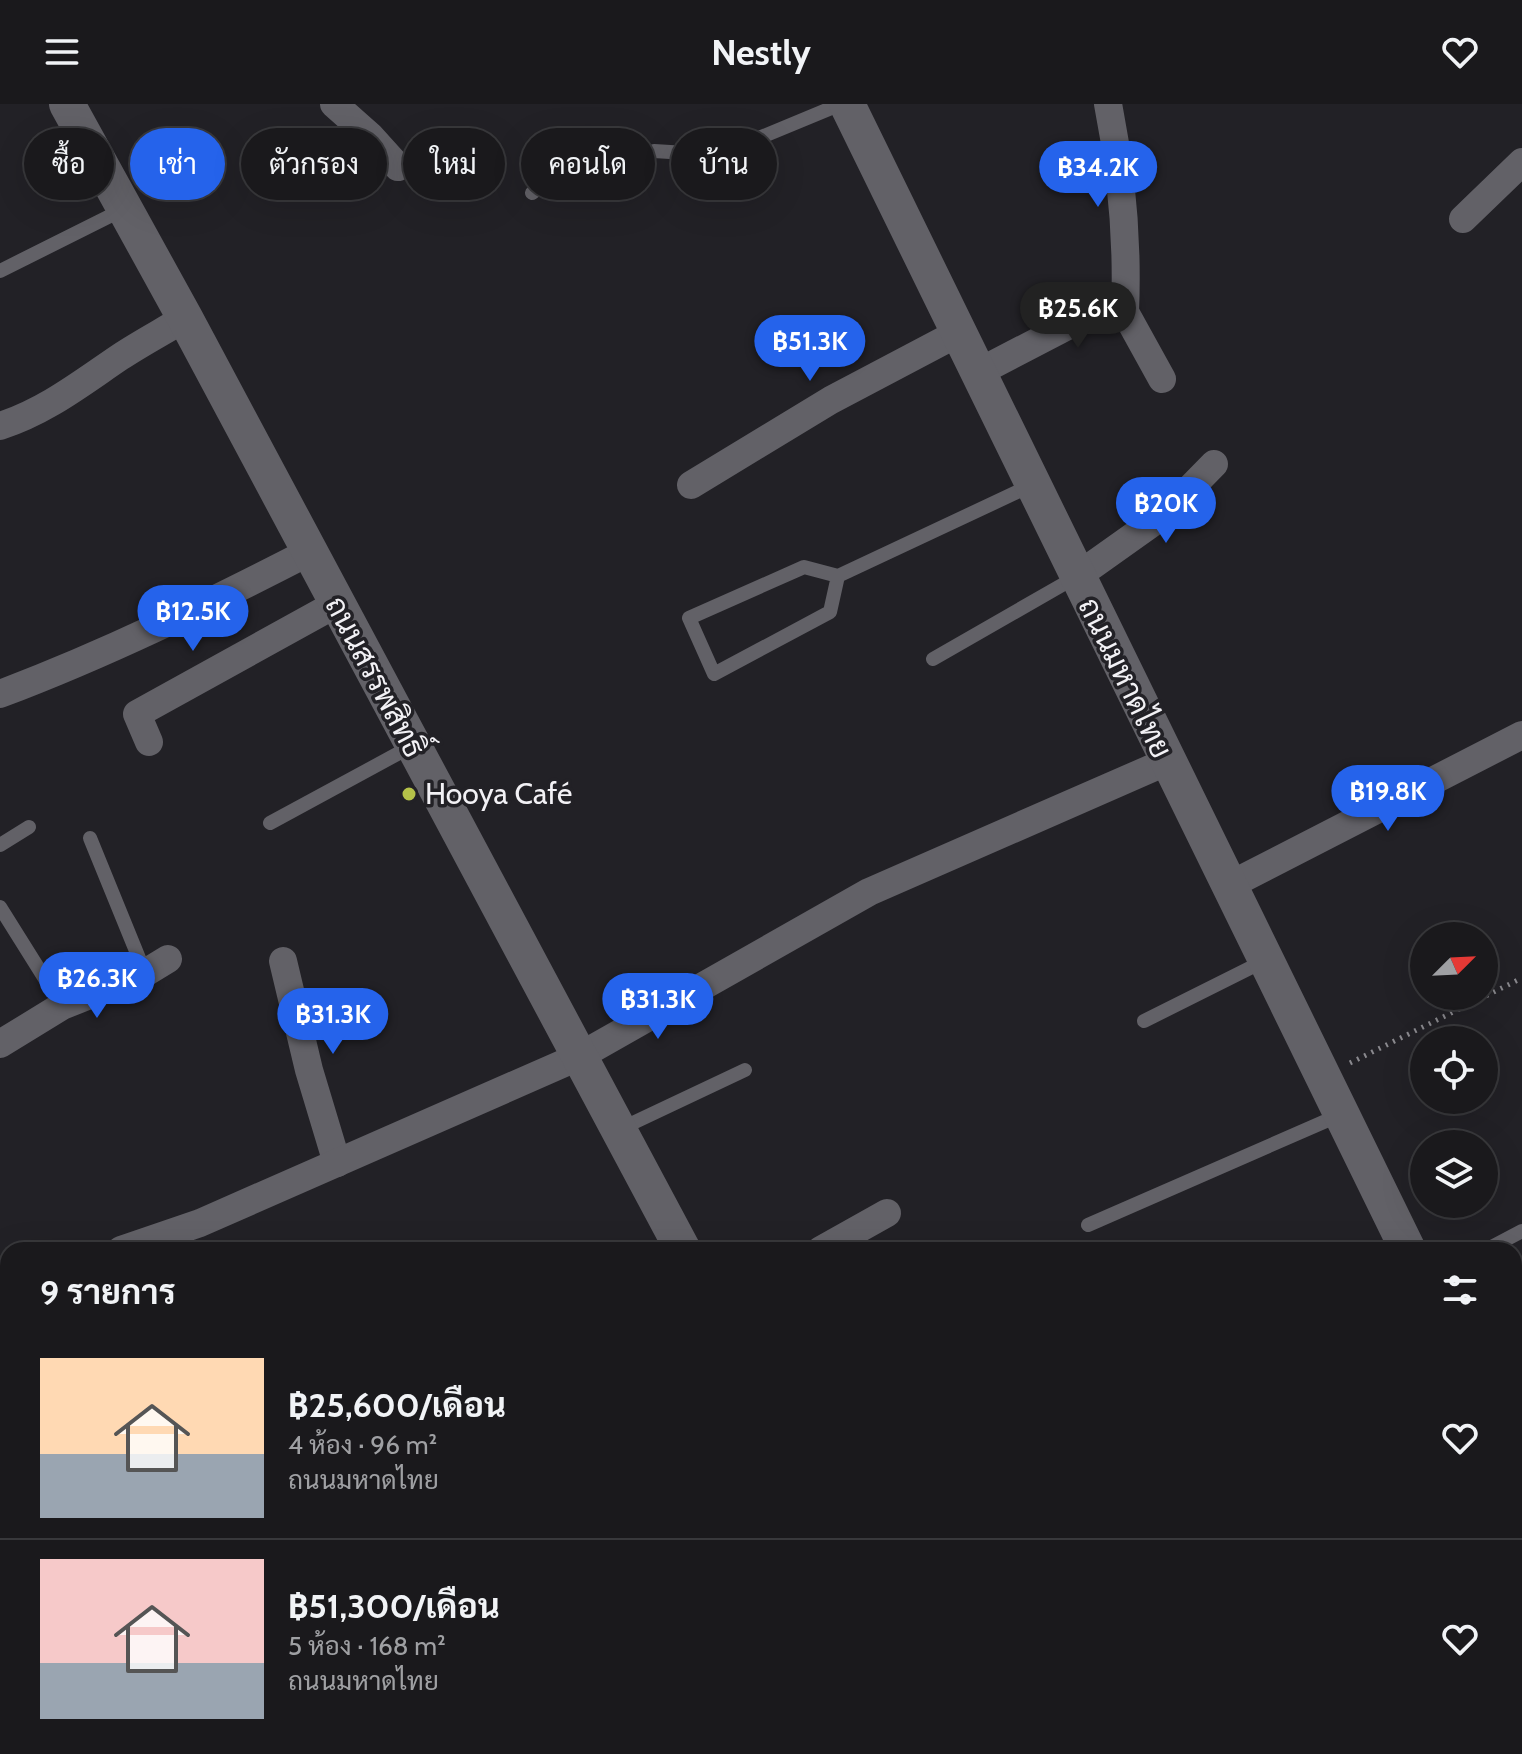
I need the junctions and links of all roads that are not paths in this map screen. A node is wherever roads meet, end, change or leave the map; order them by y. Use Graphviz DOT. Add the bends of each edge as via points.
graph roads {
  1 [pos="67,104"];
  2 [pos="334,104"];
  3 [pos="841,104"];
  4 [pos="847,104"];
  5 [pos="1108,104"];
  6 [pos="655,151"];
  7 [pos="1522,162"];
  8 [pos="398,167"];
  9 [pos="124,209"];
  10 [pos="1463,219"];
  11 [pos="0,271"];
  12 [pos="1125,312"];
  13 [pos="185,318"];
  14 [pos="958,333"];
  15 [pos="977,373"];
  16 [pos="1162,379"];
  17 [pos="0,426"];
  18 [pos="1214,464"];
  19 [pos="691,485"];
  20 [pos="1032,485"];
  21 [pos="309,552"];
  22 [pos="838,576"];
  23 [pos="1076,577"];
  24 [pos="336,604"];
  25 [pos="933,659"];
  26 [pos="0,694"];
  27 [pos="1522,735"];
  28 [pos="149,742"];
  29 [pos="412,745"];
  30 [pos="1166,762"];
  31 [pos="270,823"];
  32 [pos="29,827"];
  33 [pos="90,838"];
  34 [pos="0,845"];
  35 [pos="1230,885"];
  36 [pos="0,907"];
  37 [pos="1268,959"];
  38 [pos="283,961"];
  39 [pos="156,966"];
  40 [pos="62,1006"];
  41 [pos="1144,1021"];
  42 [pos="0,1044"];
  43 [pos="578,1057"];
  44 [pos="745,1070"];
  45 [pos="1342,1114"];
  46 [pos="618,1130"];
  47 [pos="337,1163"];
  48 [pos="887,1213"];
  49 [pos="1088,1225"];
  50 [pos="1522,1231"];
  51 [pos="145,1242"];
  52 [pos="679,1242"];
  53 [pos="835,1242"];
  54 [pos="1394,1242"];
  55 [pos="1501,1242"];
  1 -- 9 [label="street, ถนนสรรพสิทธิ์"];
  2 -- 8 [label="street"];
  3 -- 6 [label="lane" via="718,155"];
  4 -- 14 [label="street, ถนนมหาดไทย"];
  5 -- 12 [label="street" via="1122,175"];
  7 -- 10 [label="street"];
  9 -- 11 [label="lane"];
  9 -- 13 [label="street, ถนนสรรพสิทธิ์"];
  12 -- 15 [label="street" via="1112,307 1098,310"];
  12 -- 16 [label="street"];
  13 -- 17 [label="street" via="76,391"];
  13 -- 21 [label="street, ถนนสรรพสิทธิ์"];
  14 -- 15 [label="street, ถนนมหาดไทย"];
  14 -- 19 [label="street" via="831,400"];
  15 -- 20 [label="street, ถนนมหาดไทย"];
  18 -- 23 [label="street" via="1166,513"];
  20 -- 22 [label="lane"];
  20 -- 23 [label="street, ถนนมหาดไทย"];
  21 -- 24 [label="street, ถนนสรรพสิทธิ์"];
  21 -- 26 [label="street" via="101,653"];
  22 -- 22 [label="lane" via="804,567 689,618 714,674 830,612"];
  23 -- 25 [label="lane"];
  23 -- 30 [label="street, ถนนมหาดไทย"];
  24 -- 28 [label="street" via="137,714"];
  24 -- 29 [label="street, ถนนสรรพสิทธิ์"];
  27 -- 35 [label="street"];
  29 -- 31 [label="lane"];
  29 -- 43 [label="street, ถนนสรรพสิทธิ์"];
  30 -- 35 [label="street, ถนนมหาดไทย"];
  30 -- 43 [label="street" via="869,892"];
  32 -- 34 [label="lane"];
  33 -- 39 [label="lane"];
  35 -- 37 [label="street, ถนนมหาดไทย"];
  36 -- 40 [label="lane"];
  37 -- 41 [label="lane"];
  37 -- 45 [label="street, ถนนมหาดไทย"];
  38 -- 47 [label="street"];
  39 -- 40 [label="street"];
  40 -- 42 [label="street"];
  43 -- 46 [label="street, ถนนสรรพสิทธิ์"];
  43 -- 47 [label="street"];
  44 -- 46 [label="lane"];
  45 -- 49 [label="lane"];
  45 -- 54 [label="street, ถนนมหาดไทย"];
  46 -- 52 [label="street, ถนนสรรพสิทธิ์"];
  47 -- 51 [label="street"];
  48 -- 53 [label="street"];
  50 -- 55 [label="lane"];
}
